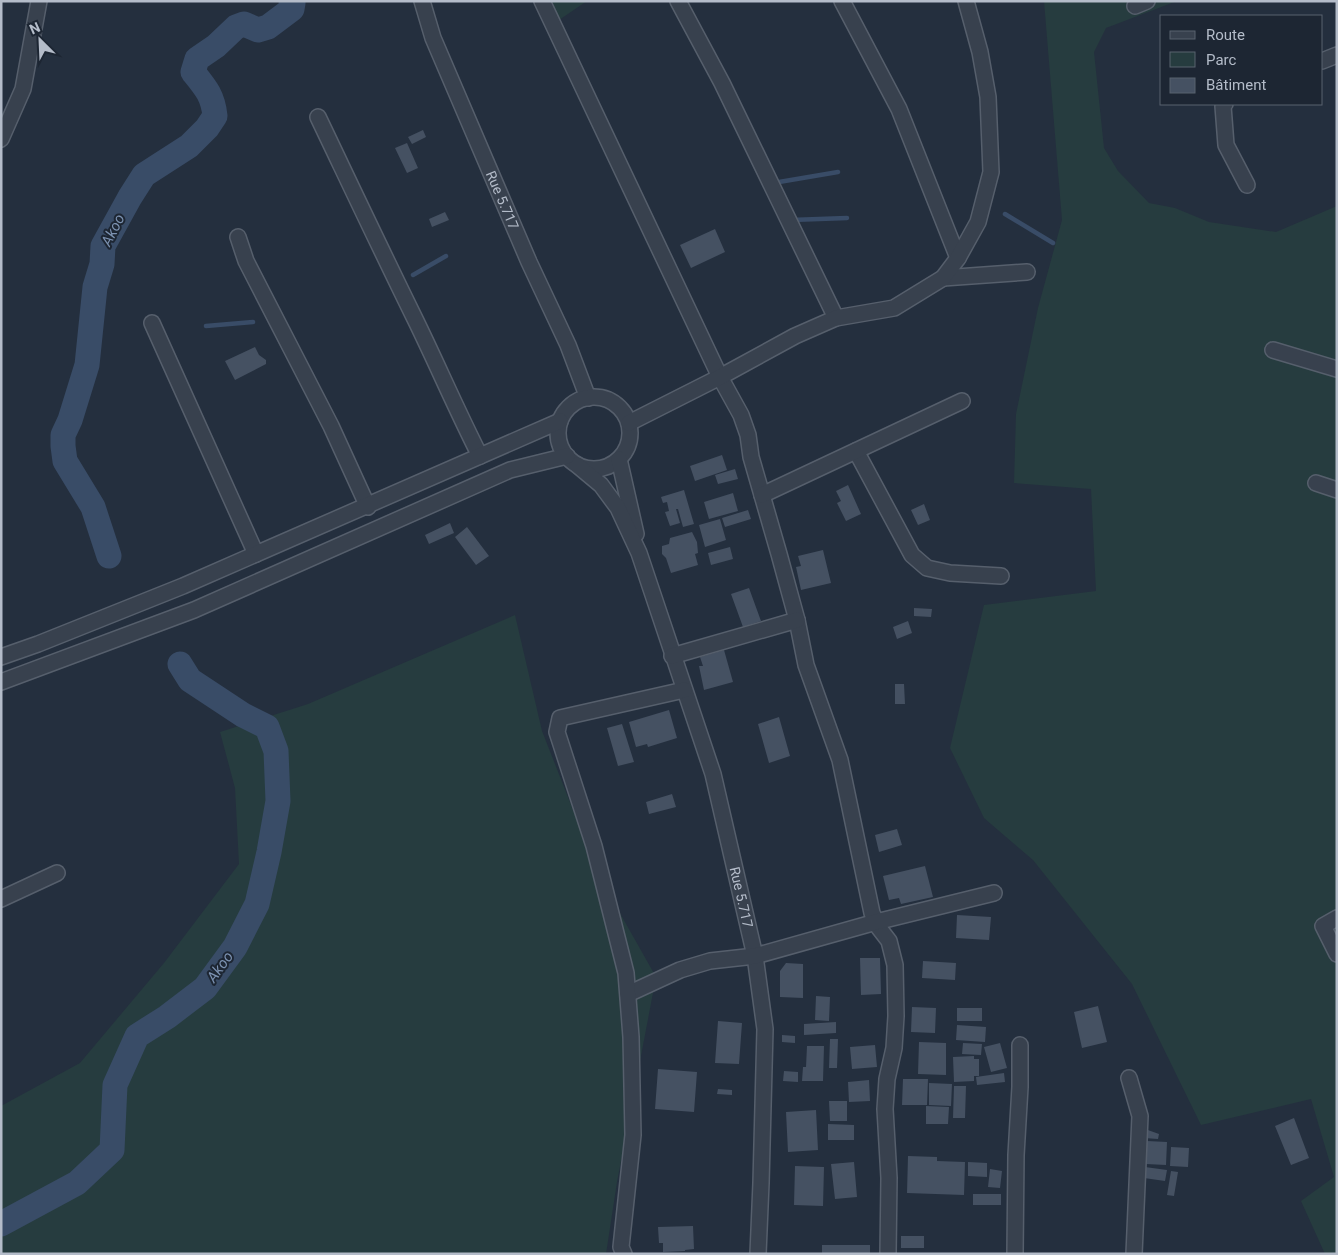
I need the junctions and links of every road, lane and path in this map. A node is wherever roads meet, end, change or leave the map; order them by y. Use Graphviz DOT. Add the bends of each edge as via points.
graph roads {
  1 [pos="39,1"];
  2 [pos="422,1"];
  3 [pos="542,1"];
  4 [pos="678,1"];
  5 [pos="842,1"];
  6 [pos="966,1"];
  7 [pos="1337,55"];
  8 [pos="1323,61"];
  9 [pos="1224,105"];
  10 [pos="318,117"];
  11 [pos="1,140"];
  12 [pos="1247,184"];
  13 [pos="238,237"];
  14 [pos="958,258"];
  15 [pos="1027,272"];
  16 [pos="943,278"];
  17 [pos="836,318"];
  18 [pos="152,323"];
  19 [pos="1272,350"];
  20 [pos="1337,369"];
  21 [pos="720,377"];
  22 [pos="588,398"];
  23 [pos="962,401"];
  24 [pos="560,421"];
  25 [pos="629,423"];
  26 [pos="856,451"];
  27 [pos="480,456"];
  28 [pos="619,459"];
  29 [pos="572,460"];
  30 [pos="1316,483"];
  31 [pos="1337,490"];
  32 [pos="762,495"];
  33 [pos="368,507"];
  34 [pos="639,553"];
  35 [pos="256,554"];
  36 [pos="1000,576"];
  37 [pos="797,620"];
  38 [pos="672,656"];
  39 [pos="1,658"];
  40 [pos="1,682"];
  41 [pos="684,690"];
  42 [pos="57,873"];
  43 [pos="994,893"];
  44 [pos="1,899"];
  45 [pos="1337,918"];
  46 [pos="876,922"];
  47 [pos="1337,954"];
  48 [pos="756,956"];
  49 [pos="628,994"];
  50 [pos="1020,1045"];
  51 [pos="1130,1078"];
  52 [pos="624,1254"];
  53 [pos="758,1254"];
  54 [pos="888,1254"];
  55 [pos="1014,1254"];
  56 [pos="1134,1254"];
  1 -- 11 [label="street" via="23,89"];
  2 -- 22 [label="street, Rue 5.717" via="433,38 568,345"];
  3 -- 21 [label="street"];
  4 -- 17 [label="street" via="722,83"];
  5 -- 14 [label="street" via="899,109"];
  6 -- 14 [label="street" via="988,97 991,172 978,222"];
  7 -- 8 [label="street"];
  9 -- 12 [label="street" via="1226,145"];
  10 -- 27 [label="street"];
  13 -- 33 [label="street" via="246,261 331,426"];
  14 -- 16 [label="street"];
  15 -- 16 [label="street"];
  16 -- 17 [label="street" via="894,308"];
  17 -- 21 [label="street" via="795,336"];
  18 -- 35 [label="street"];
  19 -- 20 [label="street"];
  21 -- 25 [label="street"];
  21 -- 32 [label="street" via="741,415"];
  22 -- 24 [label="street" via="571,406"];
  22 -- 25 [label="street" via="609,400 625,414"];
  23 -- 26 [label="street"];
  24 -- 27 [label="street"];
  24 -- 29 [label="street" via="560,446"];
  25 -- 28 [label="street" via="629,442"];
  26 -- 32 [label="street"];
  26 -- 36 [label="street" via="912,555 927,568"];
  27 -- 33 [label="street"];
  28 -- 29 [label="street" via="599,468 588,468"];
  28 -- 34 [label="street, Rue 5.717"];
  29 -- 34 [label="street, Rue 5.717" via="601,485 618,508"];
  29 -- 40 [label="street" via="510,470 194,610"];
  30 -- 31 [label="street"];
  32 -- 37 [label="street"];
  33 -- 35 [label="street"];
  34 -- 38 [label="street, Rue 5.717"];
  35 -- 39 [label="street"];
  37 -- 38 [label="street"];
  37 -- 46 [label="street" via="806,665 840,760"];
  38 -- 41 [label="street, Rue 5.717"];
  41 -- 48 [label="street, Rue 5.717" via="713,774"];
  41 -- 49 [label="street" via="560,718 558,725 557,732 594,846 626,973"];
  42 -- 44 [label="street"];
  43 -- 46 [label="street"];
  45 -- 47 [label="street" via="1323,926"];
  46 -- 48 [label="street"];
  46 -- 54 [label="street" via="889,941 895,965 894,1048 884,1109 889,1178"];
  48 -- 49 [label="street" via="710,961 680,970"];
  48 -- 53 [label="street, Rue 5.717" via="765,1029"];
  49 -- 52 [label="street" via="633,1135 622,1247"];
  50 -- 55 [label="street"];
  51 -- 56 [label="street" via="1140,1116"];
}
